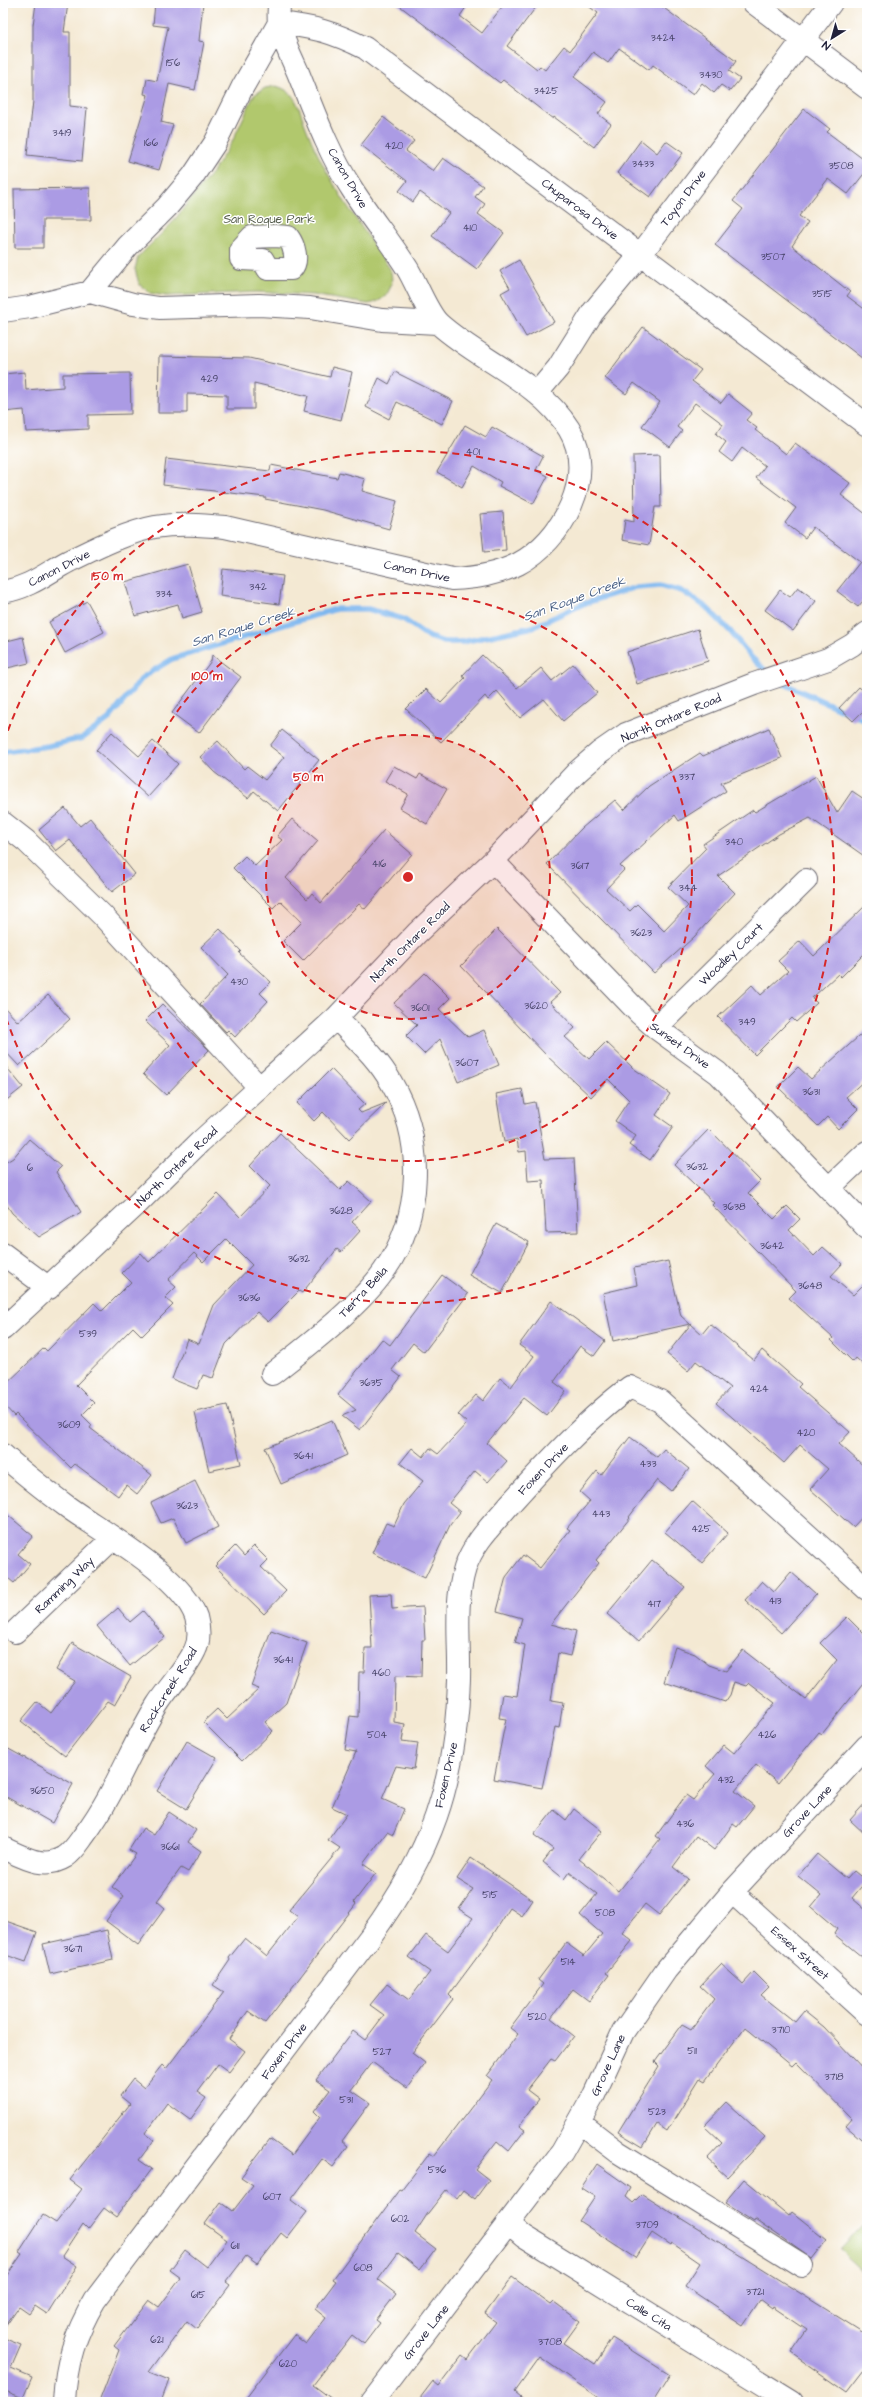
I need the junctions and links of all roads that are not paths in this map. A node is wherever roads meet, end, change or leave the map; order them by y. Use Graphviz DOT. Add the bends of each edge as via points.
graph roads {
  1 [pos="754,3"];
  2 [pos="831,3"];
  3 [pos="279,13"];
  4 [pos="803,40"];
  5 [pos="867,88"];
  6 [pos="641,254"];
  7 [pos="90,292"];
  8 [pos="3,311"];
  9 [pos="438,323"];
  10 [pos="536,393"];
  11 [pos="867,425"];
  12 [pos="3,592"];
  13 [pos="867,633"];
  14 [pos="3,823"];
  15 [pos="494,861"];
  16 [pos="806,880"];
  17 [pos="336,1018"];
  18 [pos="656,1028"];
  19 [pos="259,1087"];
  20 [pos="867,1152"];
  21 [pos="829,1188"];
  22 [pos="867,1228"];
  23 [pos="3,1254"];
  24 [pos="49,1288"];
  25 [pos="3,1329"];
  26 [pos="272,1374"];
  27 [pos="3,1455"];
  28 [pos="113,1538"];
  29 [pos="867,1589"];
  30 [pos="15,1632"];
  31 [pos="867,1746"];
  32 [pos="3,1848"];
  33 [pos="732,1892"];
  34 [pos="867,2014"];
  35 [pos="580,2123"];
  36 [pos="509,2223"];
  37 [pos="802,2266"];
  38 [pos="64,2402"];
  39 [pos="372,2402"];
  40 [pos="792,2402"];
  1 -- 4 [label="street"];
  2 -- 4 [label="street, Toyon Drive"];
  3 -- 6 [label="street, Chuparosa Drive" via="338,34 365,48"];
  3 -- 7 [label="street" via="215,143 194,176 128,246"];
  3 -- 9 [label="street, Canon Drive" via="318,124 337,164 406,267"];
  4 -- 5 [label="street"];
  4 -- 6 [label="street, Toyon Drive"];
  6 -- 10 [label="street, Toyon Drive" via="592,312 558,368"];
  6 -- 11 [label="street, Chuparosa Drive"];
  7 -- 8 [label="street"];
  7 -- 9 [label="street" via="159,308 259,305 310,308 382,320"];
  9 -- 10 [label="street, Canon Drive"];
  10 -- 12 [label="street, Canon Drive" via="560,416 570,430 579,466 578,486 572,504 552,536 537,551 519,563 495,574 452,579 225,527 190,524 154,527 109,543 67,562 46,576"];
  13 -- 15 [label="street, North Ontare Road" via="828,659 754,684 626,734 577,772"];
  14 -- 19 [label="street" via="26,841 102,915"];
  15 -- 17 [label="street, North Ontare Road" via="417,933"];
  15 -- 18 [label="street, Sunset Drive"];
  16 -- 18 [label="street, Woodley Court"];
  17 -- 19 [label="street, North Ontare Road"];
  17 -- 26 [label="street, Tierra Bella" via="374,1058 391,1081 404,1108 415,1156 412,1205 402,1240 383,1273 321,1334"];
  18 -- 21 [label="street, Sunset Drive" via="718,1073"];
  19 -- 24 [label="street, North Ontare Road"];
  20 -- 21 [label="street"];
  21 -- 22 [label="street, Sunset Drive"];
  23 -- 24 [label="street"];
  24 -- 25 [label="street, North Ontare Road"];
  27 -- 28 [label="street, Rockcreek Road" via="26,1475"];
  28 -- 30 [label="street, Ramming Way"];
  28 -- 32 [label="street, Rockcreek Road" via="146,1560 182,1595 195,1616 198,1638 196,1649 158,1704 114,1788 74,1850 65,1857 44,1863 32,1862"];
  29 -- 38 [label="street, Foxen Drive" via="660,1401 630,1387 541,1469 483,1535 465,1568 459,1593 459,1680 454,1748 446,1788 434,1826 417,1864 395,1902 370,1937 95,2300 73,2344 66,2372"];
  31 -- 33 [label="street, Grove Lane"];
  33 -- 34 [label="street, Essex Street"];
  33 -- 35 [label="street, Grove Lane" via="643,2001 623,2032"];
  35 -- 36 [label="street, Grove Lane" via="562,2152"];
  35 -- 37 [label="street" via="618,2152"];
  36 -- 39 [label="street, Grove Lane"];
  36 -- 40 [label="street, Calle Cita" via="524,2236"];
}
